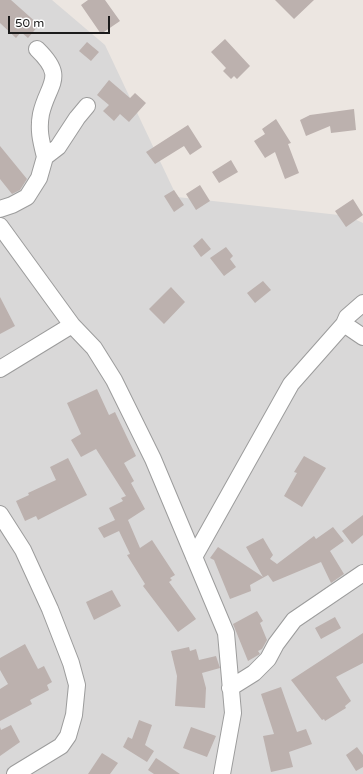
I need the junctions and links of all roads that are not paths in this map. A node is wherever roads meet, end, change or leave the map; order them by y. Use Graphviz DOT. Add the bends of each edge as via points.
graph roads {
  1 [pos="38,49"];
  2 [pos="87,106"];
  3 [pos="45,157"];
  4 [pos="0,209"];
  5 [pos="0,226"];
  6 [pos="363,303"];
  7 [pos="344,324"];
  8 [pos="72,325"];
  9 [pos="363,337"];
  10 [pos="0,368"];
  11 [pos="0,514"];
  12 [pos="194,557"];
  13 [pos="363,573"];
  14 [pos="230,688"];
  15 [pos="15,774"];
  16 [pos="222,774"];
  1 -- 3 [label="street" via="49,61 54,81 41,112 39,135"];
  2 -- 3 [label="street" via="58,147"];
  3 -- 4 [label="street" via="39,178 28,197"];
  5 -- 8 [label="street"];
  6 -- 7 [label="street" via="347,317"];
  7 -- 9 [label="street"];
  7 -- 12 [label="street" via="291,384"];
  8 -- 10 [label="street"];
  8 -- 12 [label="street" via="94,348 114,380 153,459"];
  11 -- 15 [label="street" via="23,550 71,663 77,685 74,714 68,736 61,746"];
  12 -- 14 [label="street" via="226,633"];
  13 -- 14 [label="street" via="294,620 268,659 254,673"];
  14 -- 16 [label="street" via="233,713"];
}
